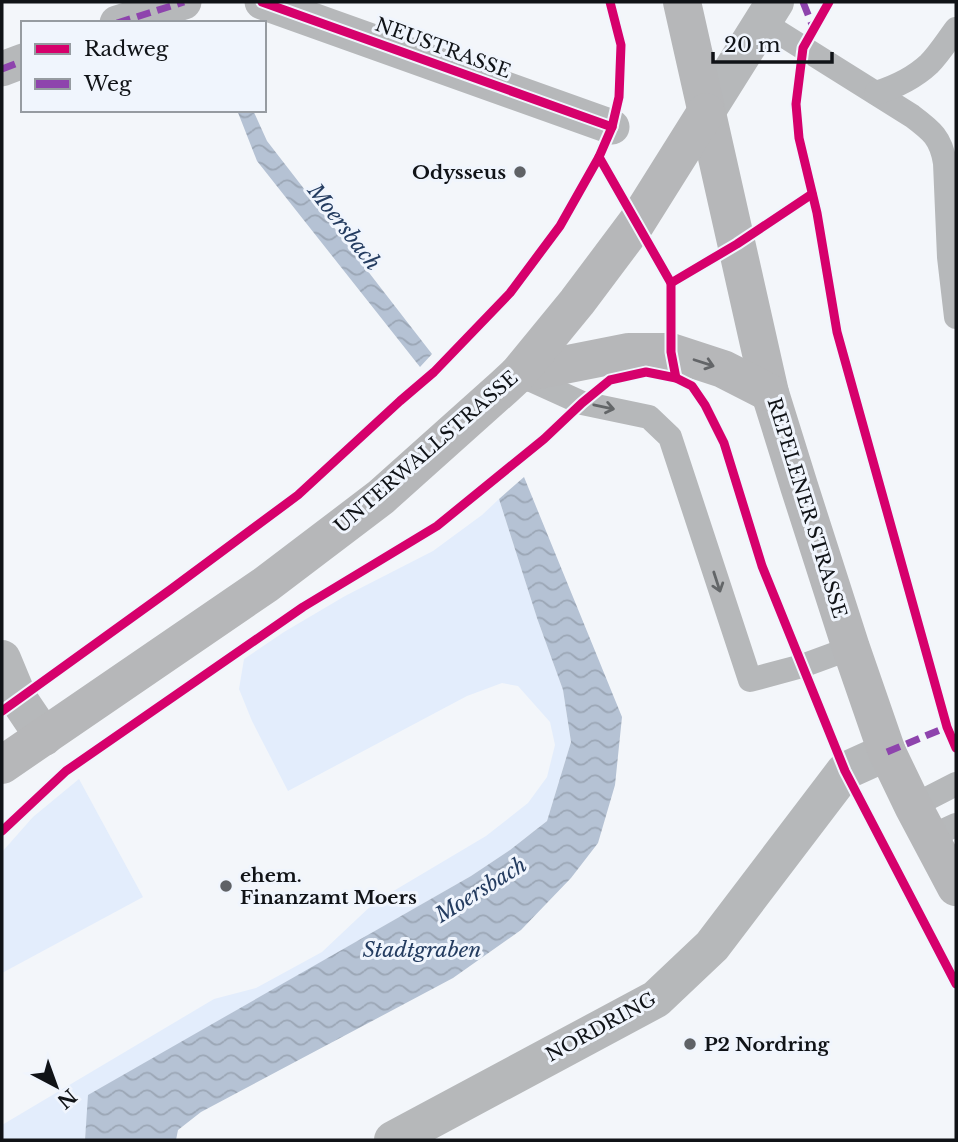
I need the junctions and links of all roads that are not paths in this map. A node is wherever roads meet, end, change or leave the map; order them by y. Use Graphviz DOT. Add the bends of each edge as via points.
graph roads {
  1 [pos="184,2"];
  2 [pos="262,2"];
  3 [pos="682,2"];
  4 [pos="768,12"];
  5 [pos="122,21"];
  6 [pos="956,29"];
  7 [pos="21,62"];
  8 [pos="2,69"];
  9 [pos="876,93"];
  10 [pos="706,112"];
  11 [pos="611,127"];
  12 [pos="956,317"];
  13 [pos="511,380"];
  14 [pos="770,393"];
  15 [pos="851,648"];
  16 [pos="2,659"];
  17 [pos="44,737"];
  18 [pos="887,752"];
  19 [pos="2,765"];
  20 [pos="956,785"];
  21 [pos="933,823"];
  22 [pos="956,887"];
  23 [pos="393,1140"];
  1 -- 5 [label="street"];
  2 -- 11 [label="street, NEUSTRASSE"];
  3 -- 10 [label="main road, REPELENER STRASSE"];
  4 -- 9 [label="lane"];
  4 -- 10 [label="street"];
  6 -- 9 [label="lane" via="929,64"];
  7 -- 8 [label="street"];
  9 -- 12 [label="lane" via="940,141 946,163"];
  10 -- 13 [label="main road, UNTERWALLSTRASSE" via="636,222"];
  10 -- 14 [label="main road, REPELENER STRASSE"];
  13 -- 14 [label="main road, one-way" via="629,352 671,352 723,369"];
  13 -- 15 [label="lane, one-way" via="582,403 649,416 670,438 750,680"];
  13 -- 17 [label="main road, UNTERWALLSTRASSE" via="380,497 265,585"];
  14 -- 15 [label="main road, REPELENER STRASSE"];
  15 -- 18 [label="main road, REPELENER STRASSE"];
  16 -- 17 [label="street" via="19,700"];
  17 -- 19 [label="main road, UNTERWALLSTRASSE"];
  18 -- 21 [label="main road, REPELENER STRASSE"];
  18 -- 23 [label="street, NORDRING" via="845,771 712,946 656,999"];
  20 -- 21 [label="lane"];
  21 -- 22 [label="main road, REPELENER STRASSE"];
}
